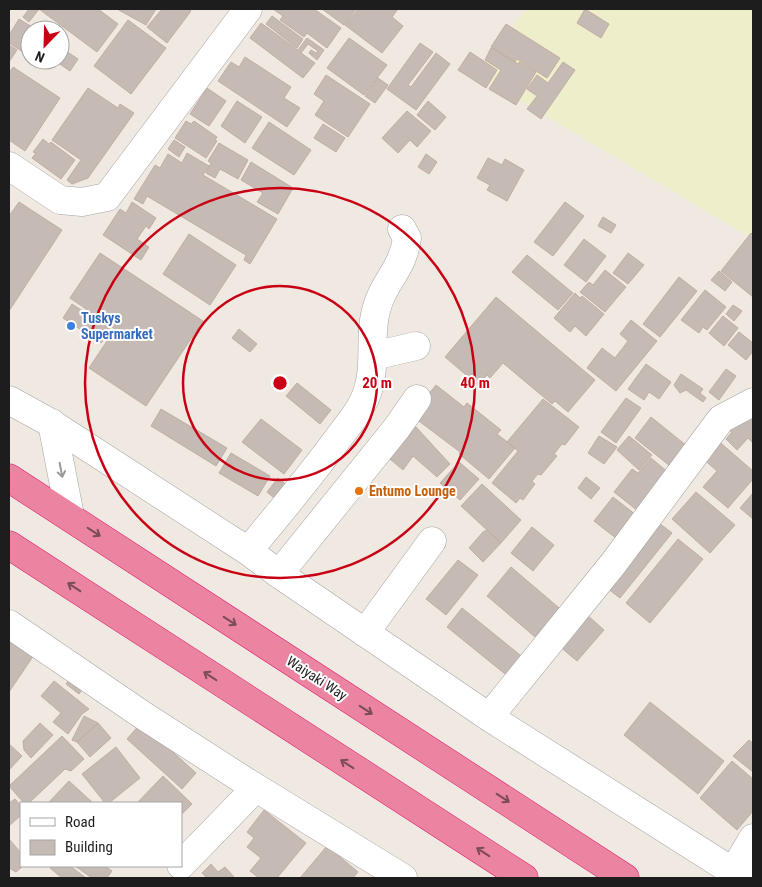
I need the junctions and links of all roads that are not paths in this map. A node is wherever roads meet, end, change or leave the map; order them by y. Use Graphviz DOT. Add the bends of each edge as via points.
graph roads {
  1 [pos="248,9"];
  2 [pos="9,166"];
  3 [pos="402,229"];
  4 [pos="416,346"];
  5 [pos="373,356"];
  6 [pos="417,398"];
  7 [pos="9,400"];
  8 [pos="753,402"];
  9 [pos="52,424"];
  10 [pos="9,478"];
  11 [pos="70,516"];
  12 [pos="432,542"];
  13 [pos="9,545"];
  14 [pos="248,551"];
  15 [pos="279,574"];
  16 [pos="9,624"];
  17 [pos="366,633"];
  18 [pos="489,717"];
  19 [pos="254,787"];
  20 [pos="753,838"];
  21 [pos="182,864"];
  22 [pos="179,867"];
  23 [pos="738,875"];
  24 [pos="168,878"];
  25 [pos="403,878"];
  26 [pos="524,878"];
  27 [pos="625,878"];
  1 -- 2 [label="street" via="107,197 82,202 60,200"];
  3 -- 5 [label="street" via="407,238 406,250 378,304"];
  4 -- 5 [label="street"];
  5 -- 14 [label="street" via="367,394 358,411 307,480"];
  6 -- 15 [label="street"];
  7 -- 9 [label="street"];
  8 -- 18 [label="street" via="721,419 613,564"];
  9 -- 11 [label="street, one-way"];
  9 -- 14 [label="street"];
  10 -- 11 [label="highway, Waiyaki Way"];
  11 -- 27 [label="highway, Waiyaki Way, one-way"];
  12 -- 17 [label="street"];
  26 -- 13 [label="highway, one-way"];
  14 -- 15 [label="street"];
  15 -- 17 [label="street"];
  16 -- 19 [label="street"];
  17 -- 18 [label="street"];
  18 -- 23 [label="street"];
  19 -- 21 [label="street"];
  19 -- 25 [label="street"];
  20 -- 23 [label="street"];
  22 -- 24 [label="street"];
}
